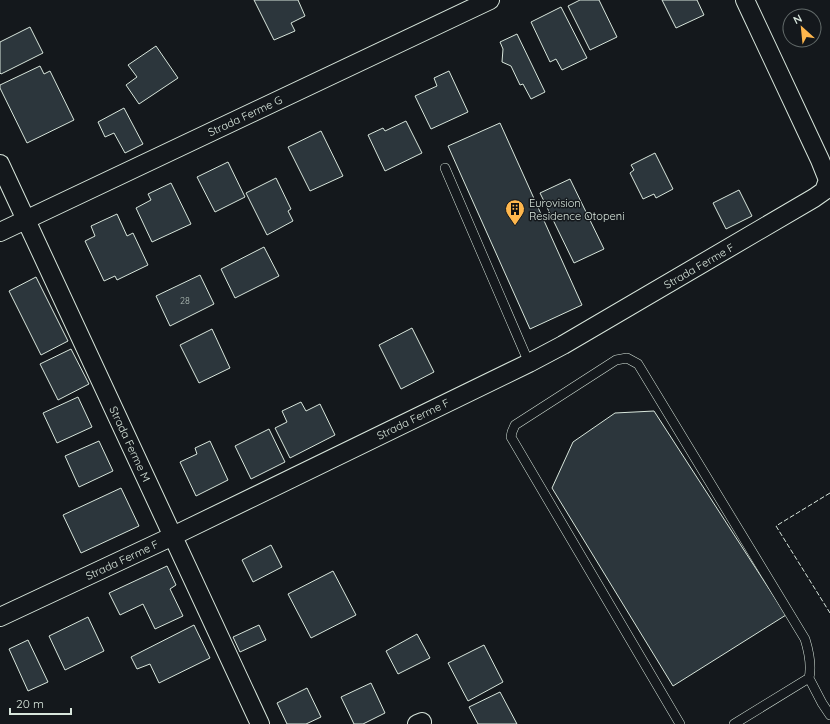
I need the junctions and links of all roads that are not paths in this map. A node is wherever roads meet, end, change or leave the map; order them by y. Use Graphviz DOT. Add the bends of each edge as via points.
graph roads {
  1 [pos="490,0"];
  2 [pos="745,0"];
  3 [pos="461,6"];
  4 [pos="0,164"];
  5 [pos="445,168"];
  6 [pos="26,220"];
  7 [pos="0,232"];
  8 [pos="529,363"];
  9 [pos="173,536"];
  10 [pos="0,617"];
  11 [pos="809,678"];
  12 [pos="830,716"];
  13 [pos="260,724"];
  14 [pos="680,724"];
  15 [pos="734,724"];
  1 -- 3 [label="street, Strada Ferme G"];
  2 -- 8 [label="street, Strada Ferme F" via="820,160 828,180 824,191"];
  3 -- 6 [label="street, Strada Ferme G"];
  4 -- 6 [label="street, Strada Ferme M"];
  5 -- 8 [label="lane"];
  6 -- 7 [label="street, Strada Ferme G"];
  6 -- 9 [label="street, Strada Ferme M"];
  8 -- 9 [label="street, Strada Ferme F"];
  9 -- 10 [label="street, Strada Ferme F"];
  9 -- 13 [label="street, Strada Ferme M"];
  11 -- 12 [label="lane"];
  11 -- 14 [label="lane" via="810,656 801,632 638,364 627,358 616,360 515,425 511,438"];
  11 -- 15 [label="lane"];
}
